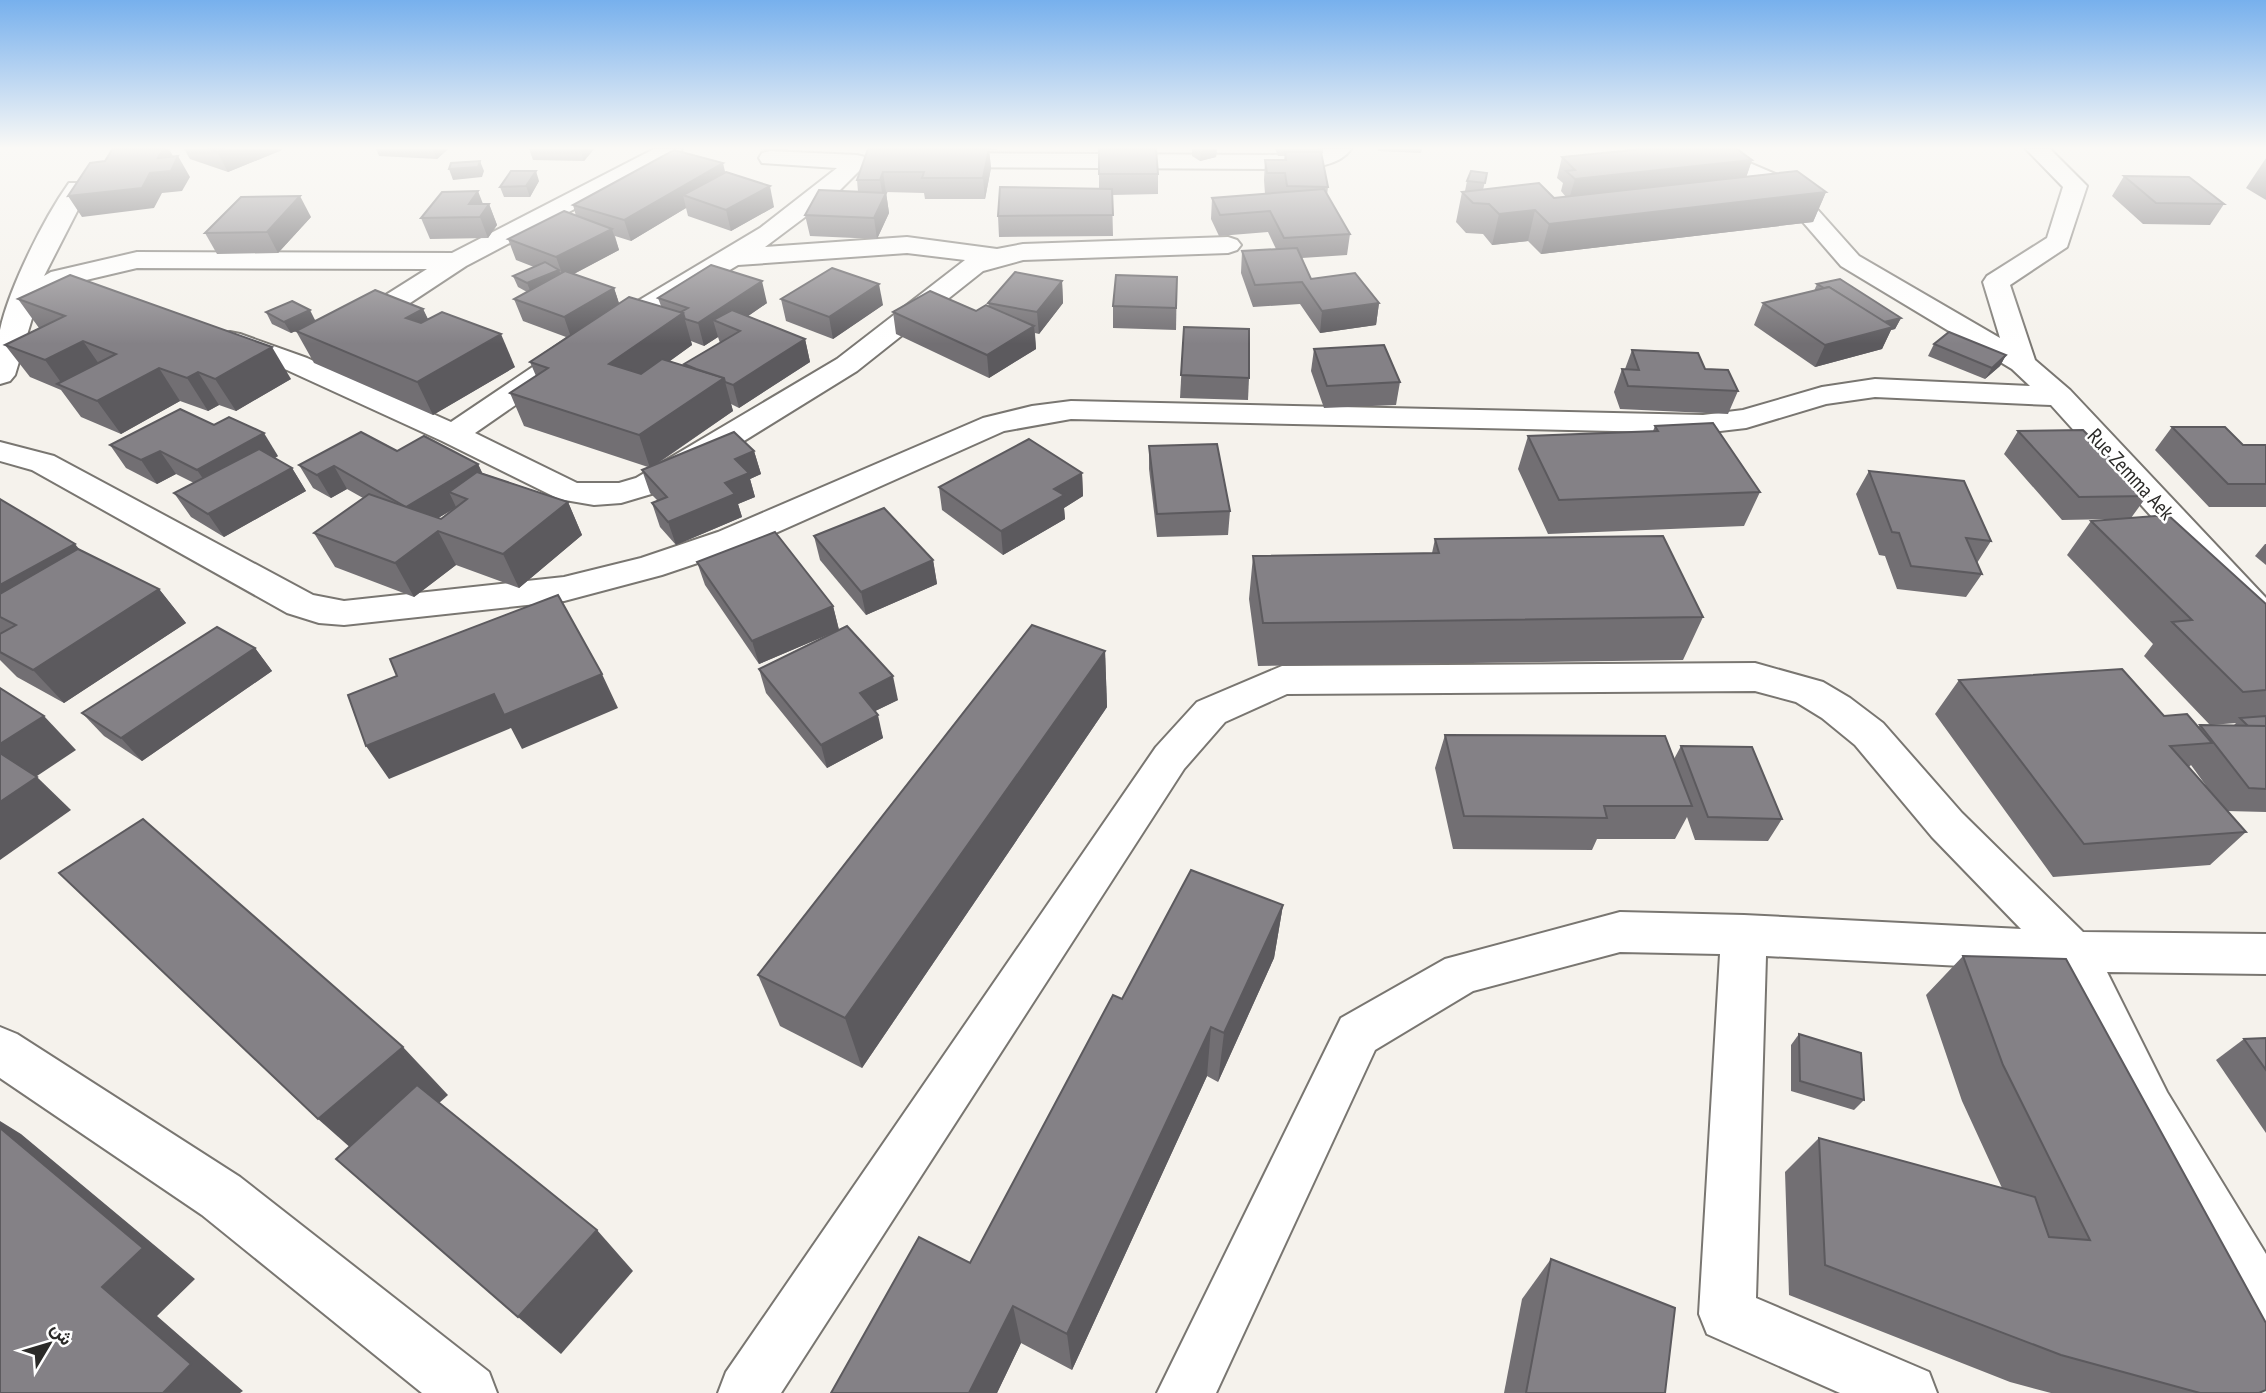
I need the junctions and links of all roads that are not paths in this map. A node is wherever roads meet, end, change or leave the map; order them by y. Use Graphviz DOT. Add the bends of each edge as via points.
graph roads {
  1 [pos="64,214"];
  2 [pos="547,214"];
  3 [pos="799,214"];
  4 [pos="1809,214"];
  5 [pos="2067,214"];
  6 [pos="1228,245"];
  7 [pos="735,257"];
  8 [pos="998,257"];
  9 [pos="457,261"];
  10 [pos="60,278"];
  11 [pos="100,293"];
  12 [pos="23,301"];
  13 [pos="205,331"];
  14 [pos="316,352"];
  15 [pos="2022,363"];
  16 [pos="0,375"];
  17 [pos="2059,396"];
  18 [pos="453,434"];
  19 [pos="0,451"];
  20 [pos="2266,620"];
  21 [pos="1744,935"];
  22 [pos="2073,952"];
  23 [pos="2266,954"];
  24 [pos="0,1050"];
  25 [pos="2266,1306"];
  26 [pos="468,1393"];
  27 [pos="747,1393"];
  28 [pos="1186,1393"];
  29 [pos="1908,1393"];
  1 -- 12 [label="street"];
  2 -- 9 [label="street"];
  3 -- 7 [label="street"];
  4 -- 15 [label="street, Rue Zemma Aek" via="1850,261"];
  5 -- 15 [label="street" via="2058,242 1996,282"];
  6 -- 8 [label="street" via="1055,250"];
  7 -- 8 [label="street" via="907,245"];
  7 -- 18 [label="street" via="577,350"];
  8 -- 18 [label="street" via="974,266 847,365 647,485 621,493 570,492"];
  9 -- 10 [label="street" via="137,260"];
  9 -- 14 [label="street"];
  10 -- 11 [label="street"];
  10 -- 12 [label="street"];
  12 -- 16 [label="street"];
  13 -- 14 [label="street"];
  14 -- 18 [label="street"];
  15 -- 17 [label="street, Rue Zemma Aek"];
  17 -- 19 [label="street" via="1875,388 1822,396 1746,419 1703,424 1058,412 994,425 730,540 640,570 564,589 344,613 300,604 43,463"];
  17 -- 20 [label="street, Rue Zemma Aek"];
  21 -- 22 [label="street"];
  21 -- 28 [label="street" via="1620,932 1461,974 1358,1034"];
  21 -- 29 [label="street" via="1727,1314"];
  22 -- 23 [label="street"];
  22 -- 25 [label="street" via="2149,1109"];
  22 -- 27 [label="street" via="1947,825 1868,734 1808,692 1755,677 1282,680 1212,712 1170,758"];
  24 -- 26 [label="street" via="221,1196"];
}
